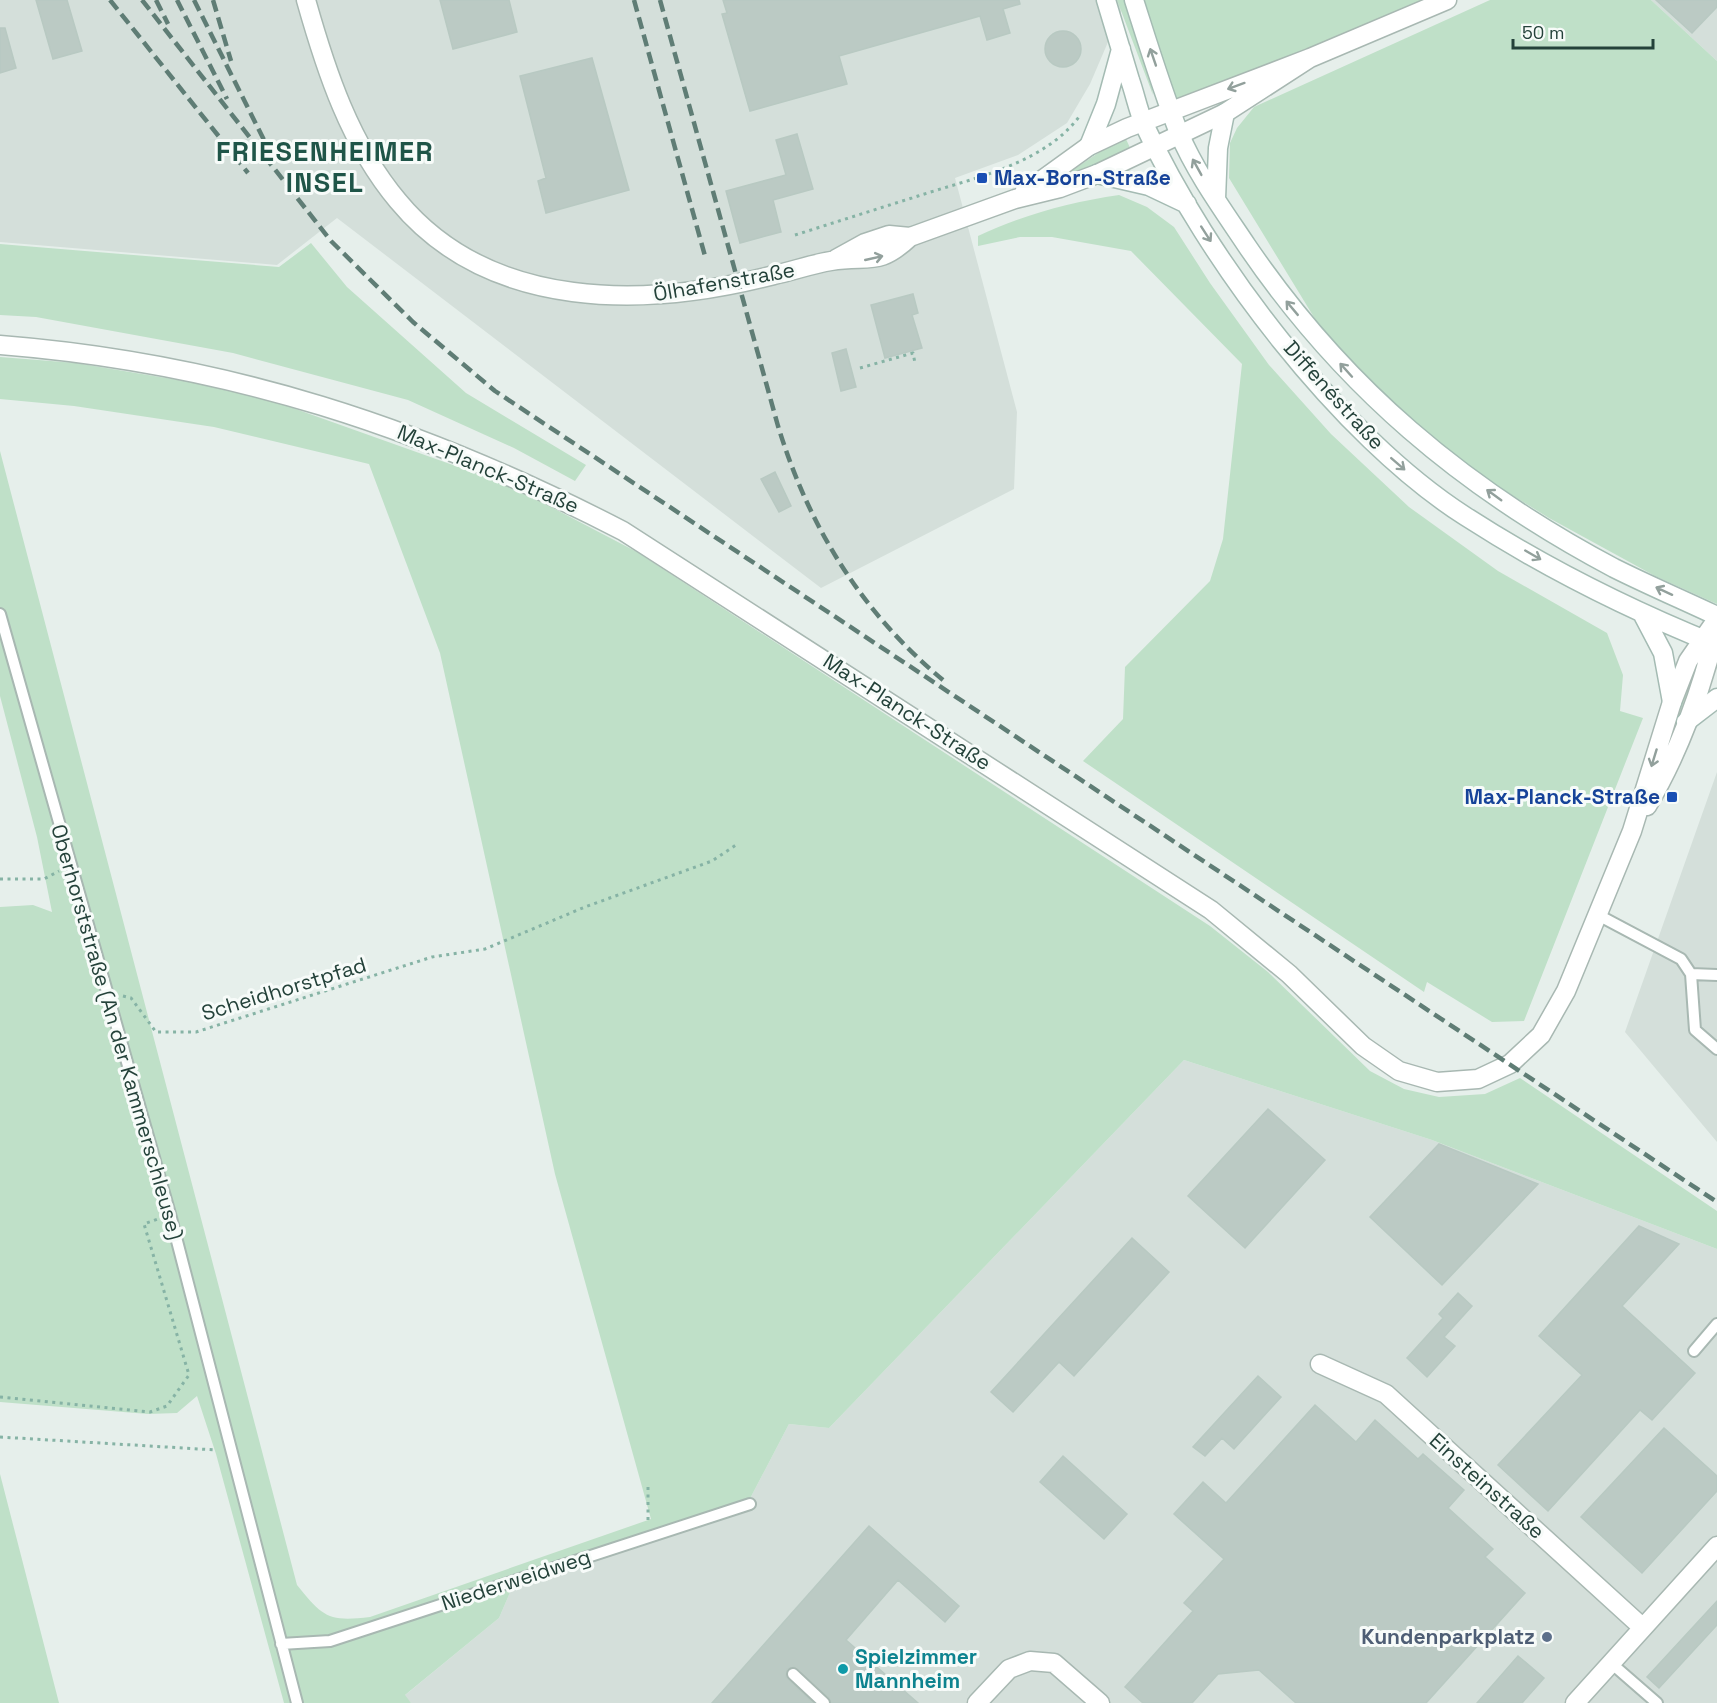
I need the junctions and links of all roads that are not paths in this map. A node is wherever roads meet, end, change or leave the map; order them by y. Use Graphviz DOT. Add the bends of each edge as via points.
graph roads {
  1 [pos="306,0"];
  2 [pos="1106,0"];
  3 [pos="1134,0"];
  4 [pos="1447,0"];
  5 [pos="1121,50"];
  6 [pos="1310,58"];
  7 [pos="1172,112"];
  8 [pos="1225,112"];
  9 [pos="1143,122"];
  10 [pos="1180,134"];
  11 [pos="1089,146"];
  12 [pos="1156,147"];
  13 [pos="1097,174"];
  14 [pos="1015,199"];
  15 [pos="1216,199"];
  16 [pos="1187,204"];
  17 [pos="0,345"];
  18 [pos="1642,613"];
  19 [pos="0,614"];
  20 [pos="1717,617"];
  21 [pos="1717,625"];
  22 [pos="1711,643"];
  23 [pos="1717,698"];
  24 [pos="1672,702"];
  25 [pos="1686,722"];
  26 [pos="1632,831"];
  27 [pos="1598,915"];
  28 [pos="1691,974"];
  29 [pos="1717,975"];
  30 [pos="1717,1049"];
  31 [pos="1717,1324"];
  32 [pos="1695,1350"];
  33 [pos="1320,1364"];
  34 [pos="750,1504"];
  35 [pos="1717,1546"];
  36 [pos="1642,1627"];
  37 [pos="281,1644"];
  38 [pos="1611,1663"];
  39 [pos="793,1674"];
  40 [pos="297,1703"];
  41 [pos="824,1703"];
  42 [pos="977,1703"];
  43 [pos="1100,1703"];
  44 [pos="1575,1703"];
  45 [pos="1657,1703"];
  1 -- 14 [label="street, Ölhafenstraße" via="336,94 373,167 399,202 462,256 514,280 579,295 634,297 740,284 832,261 888,235 910,237"];
  2 -- 5 [label="street, Diffenéstraße"];
  7 -- 3 [label="street, Diffenéstraße, one-way"];
  4 -- 6 [label="street"];
  5 -- 9 [label="street, Diffenéstraße"];
  5 -- 11 [label="street"];
  6 -- 7 [label="street, one-way"];
  6 -- 8 [label="street"];
  7 -- 9 [label="street, Ölhafenstraße"];
  7 -- 10 [label="street, Diffenéstraße"];
  8 -- 10 [label="street"];
  8 -- 15 [label="street" via="1218,148"];
  9 -- 11 [label="street, Ölhafenstraße"];
  9 -- 12 [label="street, Diffenéstraße"];
  10 -- 12 [label="street"];
  15 -- 10 [label="street, Diffenéstraße, one-way"];
  11 -- 14 [label="street, Ölhafenstraße"];
  12 -- 13 [label="street, Ölhafenstraße"];
  12 -- 16 [label="street, Diffenéstraße"];
  13 -- 14 [label="street, Ölhafenstraße"];
  13 -- 16 [label="street" via="1149,186"];
  20 -- 15 [label="street, Diffenéstraße, one-way" via="1615,568 1533,521 1426,447 1348,374 1276,288"];
  16 -- 18 [label="street, Diffenéstraße, one-way" via="1241,288 1320,387 1398,465 1464,515"];
  17 -- 27 [label="street, Max-Planck-Straße" via="144,362 263,387 352,413 497,469 623,531 1211,910 1289,974 1363,1046 1399,1071 1437,1082 1478,1079 1510,1064 1541,1035 1566,991"];
  18 -- 22 [label="street, Diffenéstraße"];
  18 -- 24 [label="street" via="1663,653"];
  19 -- 37 [label="lane, Oberhorststraße (An der Kammerschleuse)" via="170,1214"];
  20 -- 22 [label="street, Max-Planck-Straße"];
  21 -- 22 [label="street, Max-Planck-Straße"];
  22 -- 24 [label="street, Max-Planck-Straße" via="1688,661"];
  22 -- 25 [label="street, Max-Planck-Straße" via="1707,670"];
  23 -- 25 [label="street"];
  24 -- 26 [label="street, Max-Planck-Straße, one-way"];
  25 -- 26 [label="street, Max-Planck-Straße" via="1664,778"];
  26 -- 27 [label="street, Max-Planck-Straße"];
  27 -- 28 [label="lane" via="1680,959"];
  28 -- 29 [label="lane"];
  28 -- 30 [label="lane" via="1695,1030"];
  31 -- 32 [label="lane"];
  33 -- 36 [label="street, Einsteinstraße" via="1386,1394"];
  34 -- 37 [label="lane, Niederweidweg" via="330,1641"];
  35 -- 36 [label="street"];
  36 -- 38 [label="street"];
  37 -- 40 [label="lane, Oberhorststraße (An der Kammerschleuse)"];
  38 -- 44 [label="street"];
  38 -- 45 [label="lane"];
  39 -- 41 [label="lane"];
  42 -- 43 [label="street" via="1009,1669 1030,1661 1054,1663"];
}
